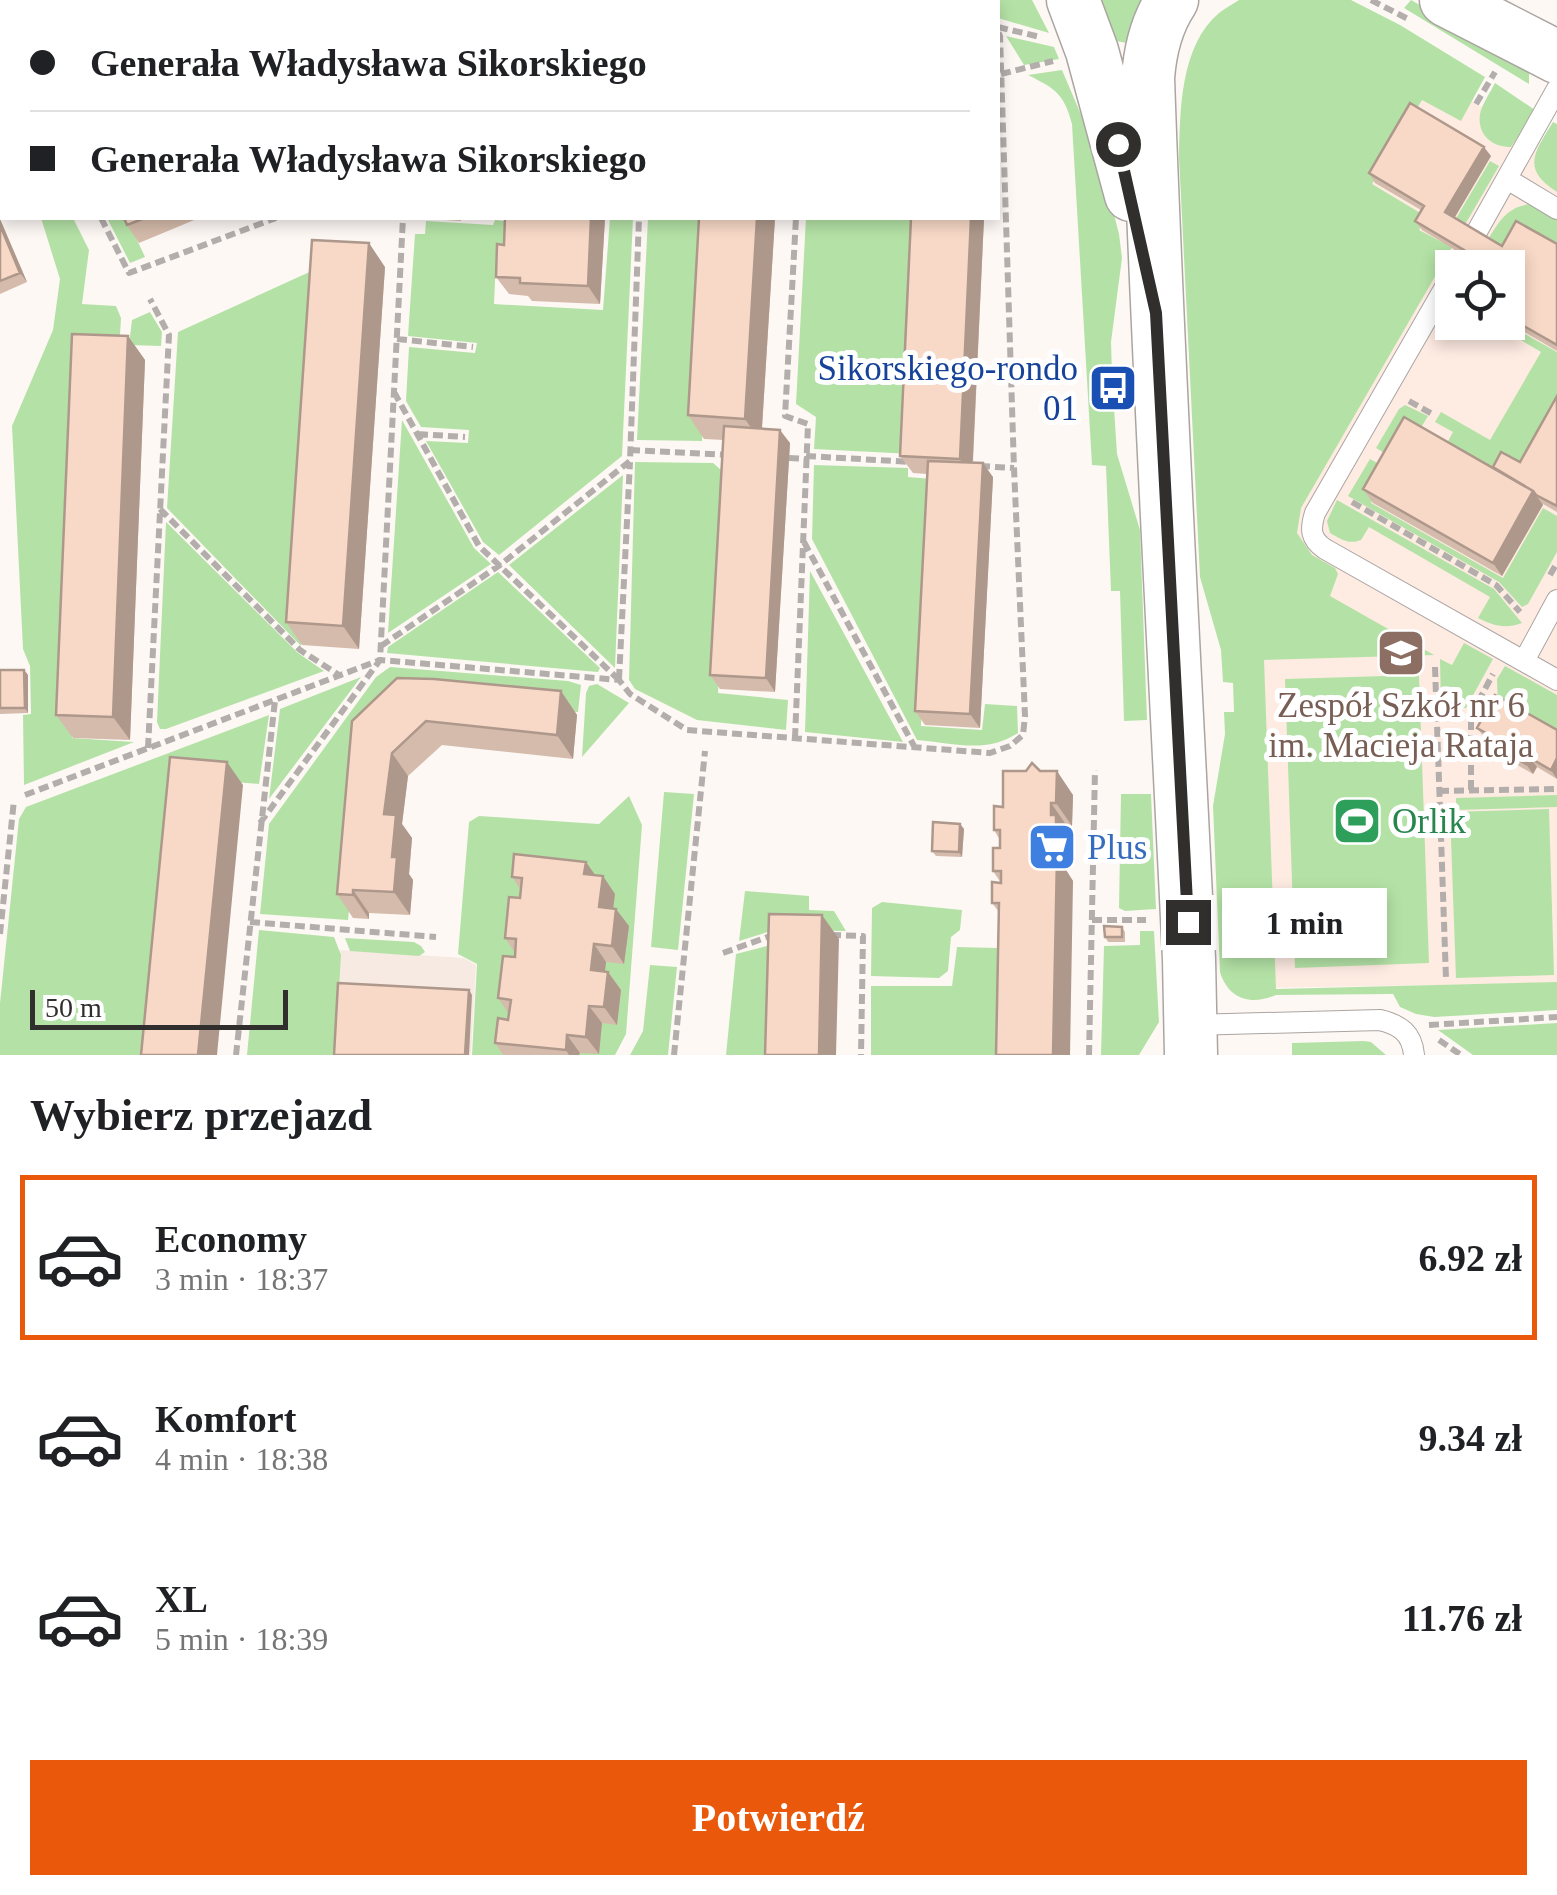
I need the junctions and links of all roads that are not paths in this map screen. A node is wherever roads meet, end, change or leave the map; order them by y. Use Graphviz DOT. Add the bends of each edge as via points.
graph roads {
  1 [pos="1172,0"];
  2 [pos="1446,0"];
  3 [pos="1502,0"];
  4 [pos="1058,19"];
  5 [pos="1557,54"];
  6 [pos="1557,89"];
  7 [pos="1506,180"];
  8 [pos="1557,208"];
  9 [pos="1475,235"];
  10 [pos="1435,305"];
  11 [pos="1156,313"];
  12 [pos="1557,600"];
  13 [pos="1515,656"];
  14 [pos="1557,680"];
  15 [pos="1191,1040"];
  16 [pos="1414,1055"];
  1 -- 11 [label="street" via="1156,30 1148,78"];
  2 -- 5 [label="street"];
  3 -- 5 [label="street"];
  4 -- 11 [label="street" via="1092,51"];
  6 -- 7 [label="lane"];
  7 -- 8 [label="lane"];
  7 -- 9 [label="lane"];
  10 -- 13 [label="lane" via="1311,527 1326,550"];
  11 -- 15 [label="street"];
  12 -- 13 [label="lane"];
  13 -- 14 [label="lane"];
  15 -- 16 [label="lane" via="1380,1020 1410,1037"];
}
